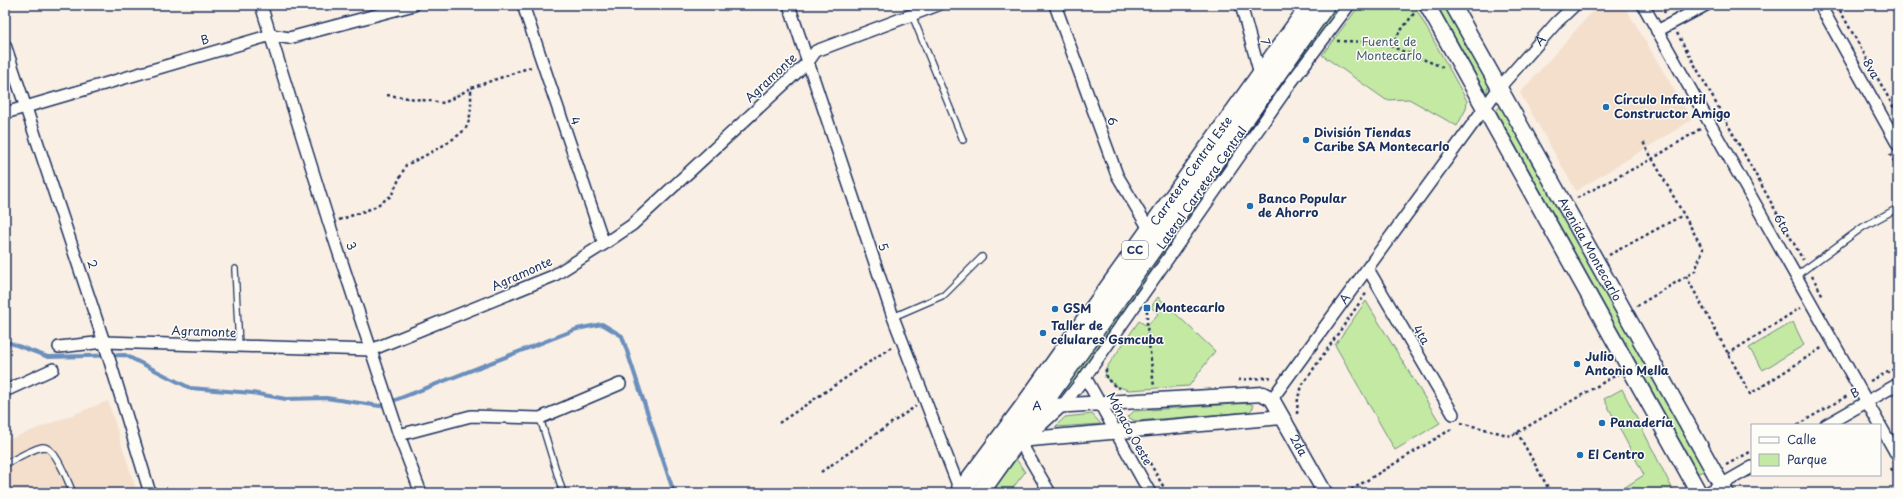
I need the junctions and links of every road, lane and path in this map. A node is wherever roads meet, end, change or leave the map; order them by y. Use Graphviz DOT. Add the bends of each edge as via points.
graph roads {
  1 [pos="261,5"];
  2 [pos="414,5"];
  3 [pos="523,5"];
  4 [pos="790,5"];
  5 [pos="938,5"];
  6 [pos="1055,5"];
  7 [pos="1241,5"];
  8 [pos="1310,5"];
  9 [pos="1326,5"];
  10 [pos="1348,5"];
  11 [pos="1453,5"];
  12 [pos="1575,5"];
  13 [pos="1643,5"];
  14 [pos="1661,5"];
  15 [pos="1706,5"];
  16 [pos="1820,5"];
  17 [pos="1837,5"];
  18 [pos="1422,7"];
  19 [pos="912,15"];
  20 [pos="1671,24"];
  21 [pos="1657,31"];
  22 [pos="272,35"];
  23 [pos="1337,35"];
  24 [pos="5,45"];
  25 [pos="1393,46"];
  26 [pos="808,62"];
  27 [pos="542,64"];
  28 [pos="1450,71"];
  29 [pos="1264,78"];
  30 [pos="471,88"];
  31 [pos="1499,88"];
  32 [pos="387,95"];
  33 [pos="26,106"];
  34 [pos="1485,109"];
  35 [pos="5,113"];
  36 [pos="1898,115"];
  37 [pos="1697,122"];
  38 [pos="1701,129"];
  39 [pos="1704,136"];
  40 [pos="963,140"];
  41 [pos="1643,142"];
  42 [pos="1898,145"];
  43 [pos="1652,159"];
  44 [pos="1574,199"];
  45 [pos="1898,208"];
  46 [pos="1683,214"];
  47 [pos="329,223"];
  48 [pos="1153,235"];
  49 [pos="604,244"];
  50 [pos="1607,257"];
  51 [pos="982,258"];
  52 [pos="1807,267"];
  53 [pos="236,268"];
  54 [pos="1368,269"];
  55 [pos="1686,276"];
  56 [pos="1796,276"];
  57 [pos="1375,281"];
  58 [pos="1797,301"];
  59 [pos="1826,301"];
  60 [pos="1636,306"];
  61 [pos="1801,308"];
  62 [pos="1143,314"];
  63 [pos="1804,314"];
  64 [pos="893,317"];
  65 [pos="1819,340"];
  66 [pos="902,341"];
  67 [pos="104,342"];
  68 [pos="239,346"];
  69 [pos="59,347"];
  70 [pos="1823,347"];
  71 [pos="371,350"];
  72 [pos="1728,354"];
  73 [pos="1827,354"];
  74 [pos="1109,364"];
  75 [pos="1898,367"];
  76 [pos="52,369"];
  77 [pos="1618,374"];
  78 [pos="1867,375"];
  79 [pos="1278,376"];
  80 [pos="1085,377"];
  81 [pos="1234,380"];
  82 [pos="620,384"];
  83 [pos="1898,384"];
  84 [pos="1161,387"];
  85 [pos="1122,388"];
  86 [pos="1148,388"];
  87 [pos="1154,388"];
  88 [pos="5,391"];
  89 [pos="1852,394"];
  90 [pos="1272,399"];
  91 [pos="924,400"];
  92 [pos="1868,401"];
  93 [pos="1100,402"];
  94 [pos="1063,405"];
  95 [pos="1043,406"];
  96 [pos="1023,407"];
  97 [pos="1453,414"];
  98 [pos="1282,417"];
  99 [pos="540,418"];
  100 [pos="1300,420"];
  101 [pos="779,423"];
  102 [pos="1799,424"];
  103 [pos="1828,424"];
  104 [pos="1881,424"];
  105 [pos="1881,425"];
  106 [pos="1116,430"];
  107 [pos="1517,432"];
  108 [pos="400,435"];
  109 [pos="1002,436"];
  110 [pos="1136,438"];
  111 [pos="1023,439"];
  112 [pos="1751,452"];
  113 [pos="1898,456"];
  114 [pos="5,464"];
  115 [pos="1725,466"];
  116 [pos="1751,468"];
  117 [pos="821,472"];
  118 [pos="1724,489"];
  119 [pos="960,492"];
  120 [pos="73,493"];
  121 [pos="150,493"];
  122 [pos="421,493"];
  123 [pos="563,493"];
  124 [pos="980,493"];
  125 [pos="1050,493"];
  126 [pos="1150,493"];
  127 [pos="1167,493"];
  128 [pos="1325,493"];
  129 [pos="1346,493"];
  130 [pos="1551,493"];
  131 [pos="1699,493"];
  132 [pos="1707,493"];
  1 -- 22 [label="street, 3"];
  2 -- 22 [label="street, B" via="289,38"];
  3 -- 27 [label="street, 4"];
  4 -- 26 [label="street, 5"];
  5 -- 19 [label="street, Agramonte"];
  6 -- 48 [label="street, 6" via="1117,175"];
  7 -- 29 [label="street, 7"];
  8 -- 29 [label="main road, Carretera Central Este / CC"];
  9 -- 29 [label="main road, Carretera Central Este / CC"];
  10 -- 80 [label="street, Lateral Carretera Central"];
  11 -- 31 [label="main road, Avenida Montecarlo"];
  12 -- 31 [label="street, A"];
  13 -- 21 [label="street, 6ta"];
  14 -- 20 [label="path"];
  15 -- 20 [label="street"];
  16 -- 42 [label="street, 8va"];
  17 -- 36 [label="path"];
  18 -- 25 [label="path" via="1396,37"];
  18 -- 34 [label="main road, Avenida Montecarlo"];
  19 -- 26 [label="street, Agramonte" via="816,52"];
  19 -- 40 [label="lane"];
  20 -- 21 [label="street"];
  20 -- 52 [label="path"];
  21 -- 56 [label="street, 6ta"];
  22 -- 33 [label="street, B"];
  22 -- 47 [label="street, 3"];
  23 -- 25 [label="path" via="1333,41 1380,42"];
  24 -- 33 [label="street, 2"];
  25 -- 28 [label="path"];
  26 -- 49 [label="street, Agramonte" via="632,225"];
  26 -- 64 [label="street, 5"];
  27 -- 30 [label="path"];
  27 -- 49 [label="street, 4"];
  29 -- 48 [label="main road, Carretera Central Este / CC"];
  30 -- 32 [label="path" via="444,103"];
  30 -- 47 [label="path" via="472,108 466,127 433,153 406,165 391,196 373,208"];
  31 -- 34 [label="street, A"];
  31 -- 118 [label="main road, Avenida Montecarlo"];
  33 -- 35 [label="street, B"];
  33 -- 67 [label="street, 2"];
  34 -- 54 [label="street, A"];
  34 -- 131 [label="main road, Avenida Montecarlo"];
  37 -- 38 [label="path"];
  38 -- 39 [label="path"];
  38 -- 43 [label="path"];
  41 -- 43 [label="path"];
  43 -- 44 [label="path"];
  43 -- 46 [label="path"];
  45 -- 52 [label="lane" via="1862,226"];
  46 -- 50 [label="path"];
  46 -- 55 [label="path" via="1703,249 1695,271"];
  47 -- 71 [label="street, 3"];
  48 -- 95 [label="main road, Carretera Central Este / CC"];
  48 -- 96 [label="main road, Carretera Central Este / CC"];
  49 -- 71 [label="street, Agramonte" via="553,276"];
  51 -- 64 [label="lane" via="944,295"];
  52 -- 56 [label="lane"];
  52 -- 59 [label="path"];
  53 -- 68 [label="lane"];
  54 -- 57 [label="street, 4ta"];
  54 -- 90 [label="street, A"];
  55 -- 60 [label="path"];
  55 -- 72 [label="path"];
  56 -- 92 [label="street, 6ta"];
  57 -- 97 [label="street, 4ta"];
  57 -- 100 [label="path" via="1303,384 1298,397 1297,414"];
  58 -- 61 [label="path"];
  61 -- 63 [label="path"];
  61 -- 72 [label="path"];
  62 -- 87 [label="path" via="1147,308"];
  64 -- 66 [label="street, 5"];
  65 -- 70 [label="path"];
  66 -- 91 [label="street, 5"];
  66 -- 101 [label="path"];
  67 -- 68 [label="street, Agramonte"];
  67 -- 69 [label="street, Agramonte"];
  67 -- 121 [label="street, 2"];
  68 -- 71 [label="street, Agramonte"];
  70 -- 72 [label="path" via="1750,394"];
  70 -- 73 [label="path"];
  71 -- 108 [label="street, 3"];
  74 -- 85 [label="path" via="1105,370 1106,378 1115,386"];
  75 -- 78 [label="path" via="1871,382"];
  76 -- 88 [label="street"];
  77 -- 107 [label="path"];
  79 -- 81 [label="path"];
  80 -- 93 [label="street, Mónaco Oeste"];
  80 -- 94 [label="street, Lateral Carretera Central"];
  82 -- 99 [label="street"];
  83 -- 92 [label="street, B"];
  84 -- 87 [label="path"];
  86 -- 87 [label="path"];
  89 -- 102 [label="path"];
  90 -- 93 [label="street, A" via="1263,394"];
  90 -- 98 [label="street, 2da"];
  91 -- 117 [label="path"];
  91 -- 119 [label="street, 5"];
  92 -- 103 [label="street, B"];
  92 -- 104 [label="street, 6ta"];
  93 -- 94 [label="street, A"];
  93 -- 106 [label="street, Mónaco Oeste"];
  94 -- 95 [label="street, A"];
  94 -- 111 [label="street, Lateral Carretera Central"];
  95 -- 96 [label="street, A"];
  95 -- 111 [label="main road, Carretera Central Este / CC"];
  96 -- 109 [label="main road, Carretera Central Este / CC"];
  98 -- 106 [label="street"];
  98 -- 128 [label="street, 2da"];
  99 -- 108 [label="street" via="471,416"];
  99 -- 123 [label="lane"];
  105 -- 113 [label="street, 6ta"];
  106 -- 111 [label="street"];
  106 -- 126 [label="street, Mónaco Oeste"];
  107 -- 129 [label="path" via="1511,436 1454,421 1450,430"];
  107 -- 130 [label="path"];
  108 -- 122 [label="street, 3"];
  109 -- 111 [label="street"];
  109 -- 119 [label="main road, Carretera Central Este / CC"];
  110 -- 127 [label="path"];
  111 -- 124 [label="main road, Carretera Central Este / CC"];
  111 -- 125 [label="street"];
  112 -- 115 [label="path"];
  114 -- 120 [label="lane" via="39,448 48,449 55,455"];
  116 -- 118 [label="street"];
  118 -- 132 [label="street"];
}
